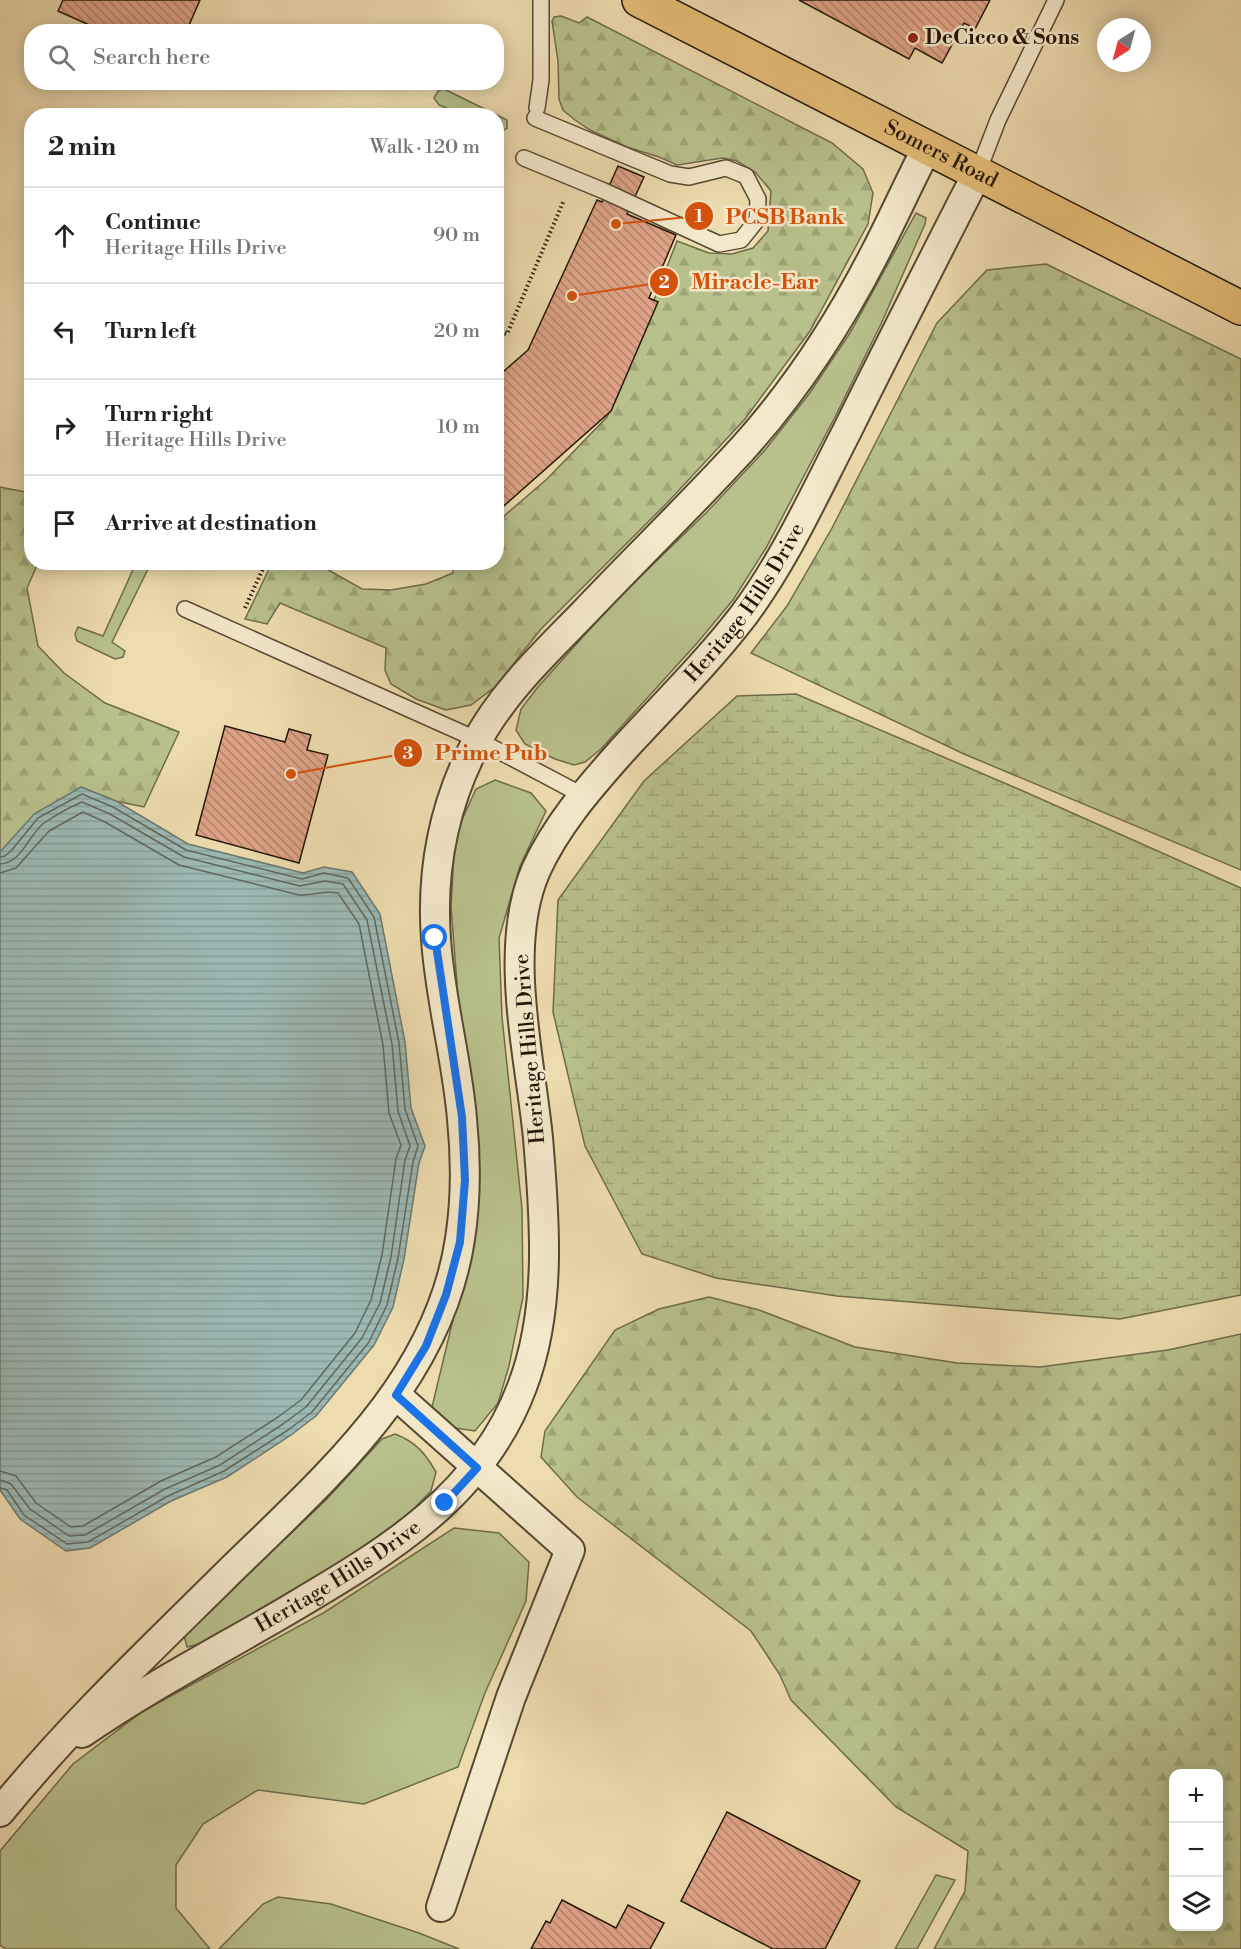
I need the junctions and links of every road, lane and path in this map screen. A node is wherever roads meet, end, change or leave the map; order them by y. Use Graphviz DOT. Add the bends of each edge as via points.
graph roads {
  1 [pos="541,0"];
  2 [pos="639,0"];
  3 [pos="1056,0"];
  4 [pos="928,146"];
  5 [pos="524,158"];
  6 [pos="978,172"];
  7 [pos="564,200"];
  8 [pos="1241,308"];
  9 [pos="504,333"];
  10 [pos="262,570"];
  11 [pos="186,609"];
  12 [pos="242,616"];
  13 [pos="478,740"];
  14 [pos="582,795"];
  15 [pos="396,1395"];
  16 [pos="477,1468"];
  17 [pos="31,1773"];
  18 [pos="0,1812"];
  19 [pos="441,1907"];
  1 -- 5 [label="lane" via="541,80 536,113 670,174 689,177 726,168 746,176 758,199 757,220 741,240 719,244"];
  2 -- 4 [label="main road, Somers Road"];
  3 -- 6 [label="lane" via="998,120"];
  4 -- 6 [label="main road, Somers Road"];
  4 -- 13 [label="street, Heritage Hills Drive" via="874,255 797,384 746,444 538,660"];
  6 -- 8 [label="main road, Somers Road"];
  6 -- 14 [label="street, Heritage Hills Drive" via="781,557 744,615"];
  7 -- 9 [label="path" via="507,334"];
  10 -- 12 [label="path"];
  11 -- 13 [label="lane"];
  13 -- 14 [label="lane"];
  13 -- 15 [label="street, Heritage Hills Drive" via="442,831 435,885 435,938 462,1117 465,1180 460,1242 446,1295 426,1346"];
  14 -- 16 [label="street, Heritage Hills Drive" via="534,874 519,957 543,1197 544,1262 539,1325 524,1383 505,1427"];
  15 -- 16 [label="street"];
  15 -- 17 [label="street, Heritage Hills Drive" via="359,1442 98,1700"];
  16 -- 17 [label="street, Heritage Hills Drive" via="445,1503 400,1541 143,1694 85,1731"];
  16 -- 19 [label="street" via="570,1550 511,1697"];
  17 -- 18 [label="street, Heritage Hills Drive"];
}
